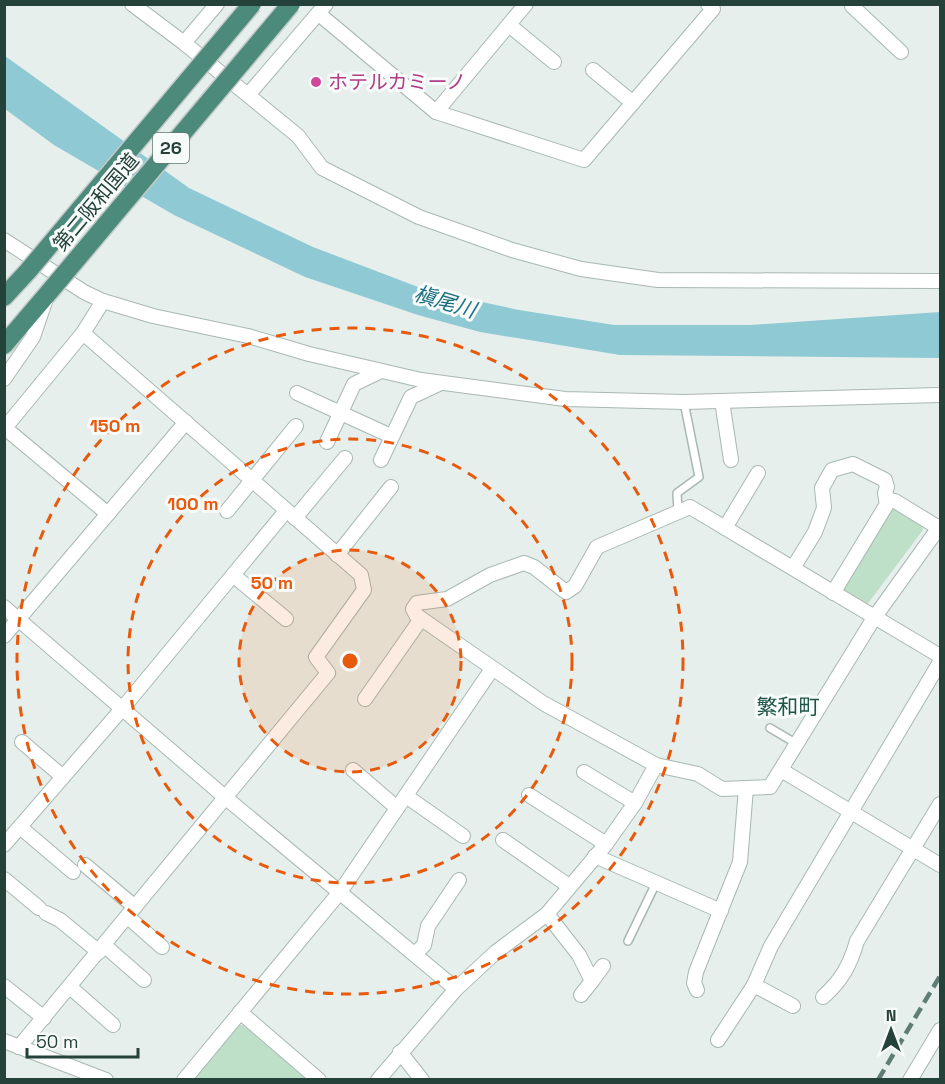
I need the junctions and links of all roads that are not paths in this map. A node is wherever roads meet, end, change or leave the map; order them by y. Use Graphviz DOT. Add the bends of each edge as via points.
graph roads {
  1 [pos="132,4"];
  2 [pos="217,4"];
  3 [pos="252,4"];
  4 [pos="291,4"];
  5 [pos="526,4"];
  6 [pos="708,4"];
  7 [pos="854,4"];
  8 [pos="322,9"];
  9 [pos="509,25"];
  10 [pos="885,37"];
  11 [pos="184,43"];
  12 [pos="874,47"];
  13 [pos="901,52"];
  14 [pos="555,62"];
  15 [pos="593,70"];
  16 [pos="248,95"];
  17 [pos="633,103"];
  18 [pos="436,112"];
  19 [pos="4,240"];
  20 [pos="18,278"];
  21 [pos="940,281"];
  22 [pos="49,293"];
  23 [pos="4,297"];
  24 [pos="104,301"];
  25 [pos="83,333"];
  26 [pos="4,345"];
  27 [pos="381,371"];
  28 [pos="4,378"];
  29 [pos="441,384"];
  30 [pos="297,393"];
  31 [pos="940,395"];
  32 [pos="722,401"];
  33 [pos="684,402"];
  34 [pos="341,414"];
  35 [pos="186,422"];
  36 [pos="296,426"];
  37 [pos="5,428"];
  38 [pos="392,436"];
  39 [pos="327,442"];
  40 [pos="345,458"];
  41 [pos="381,460"];
  42 [pos="731,460"];
  43 [pos="758,473"];
  44 [pos="252,481"];
  45 [pos="751,486"];
  46 [pos="391,487"];
  47 [pos="764,493"];
  48 [pos="886,499"];
  49 [pos="227,511"];
  50 [pos="678,512"];
  51 [pos="108,514"];
  52 [pos="290,515"];
  53 [pos="940,527"];
  54 [pos="725,528"];
  55 [pos="935,545"];
  56 [pos="337,555"];
  57 [pos="793,568"];
  58 [pos="233,575"];
  59 [pos="832,593"];
  60 [pos="4,607"];
  61 [pos="421,618"];
  62 [pos="874,618"];
  63 [pos="19,619"];
  64 [pos="286,619"];
  65 [pos="4,636"];
  66 [pos="940,657"];
  67 [pos="940,662"];
  68 [pos="492,669"];
  69 [pos="365,699"];
  70 [pos="122,709"];
  71 [pos="770,728"];
  72 [pos="22,742"];
  73 [pos="797,744"];
  74 [pos="657,765"];
  75 [pos="353,770"];
  76 [pos="781,770"];
  77 [pos="584,772"];
  78 [pos="63,777"];
  79 [pos="746,788"];
  80 [pos="529,795"];
  81 [pos="406,796"];
  82 [pos="226,798"];
  83 [pos="636,803"];
  84 [pos="940,804"];
  85 [pos="397,808"];
  86 [pos="850,812"];
  87 [pos="20,827"];
  88 [pos="463,836"];
  89 [pos="504,840"];
  90 [pos="606,844"];
  91 [pos="4,845"];
  92 [pos="913,850"];
  93 [pos="596,856"];
  94 [pos="940,865"];
  95 [pos="4,879"];
  96 [pos="459,880"];
  97 [pos="656,883"];
  98 [pos="569,886"];
  99 [pos="340,892"];
  100 [pos="721,911"];
  101 [pos="131,912"];
  102 [pos="547,914"];
  103 [pos="628,941"];
  104 [pos="162,947"];
  105 [pos="102,949"];
  106 [pos="415,954"];
  107 [pos="603,966"];
  108 [pos="144,980"];
  109 [pos="592,981"];
  110 [pos="754,985"];
  111 [pos="4,986"];
  112 [pos="70,987"];
  113 [pos="456,989"];
  114 [pos="698,990"];
  115 [pos="581,995"];
  116 [pos="823,997"];
  117 [pos="793,1006"];
  118 [pos="240,1012"];
  119 [pos="44,1018"];
  120 [pos="113,1025"];
  121 [pos="939,1034"];
  122 [pos="718,1040"];
  123 [pos="4,1041"];
  124 [pos="19,1047"];
  125 [pos="400,1052"];
  126 [pos="106,1080"];
  127 [pos="184,1080"];
  128 [pos="319,1080"];
  129 [pos="378,1080"];
  130 [pos="422,1080"];
  131 [pos="910,1080"];
  1 -- 11 [label="street"];
  2 -- 11 [label="street"];
  3 -- 20 [label="highway, 第二阪和国道 / 26, bridge"];
  4 -- 22 [label="highway, 第二阪和国道 / 26, bridge"];
  5 -- 9 [label="street"];
  6 -- 17 [label="street" via="713,9"];
  7 -- 10 [label="street"];
  8 -- 16 [label="street"];
  8 -- 18 [label="street"];
  9 -- 14 [label="street"];
  9 -- 18 [label="street"];
  10 -- 12 [label="street"];
  10 -- 13 [label="street"];
  11 -- 16 [label="street"];
  15 -- 17 [label="street"];
  16 -- 21 [label="street" via="298,136 322,168 419,217 581,269 622,277 713,282"];
  17 -- 18 [label="street" via="584,160"];
  19 -- 24 [label="street"];
  20 -- 23 [label="highway, 第二阪和国道 / 26"];
  22 -- 26 [label="highway, 第二阪和国道 / 26"];
  22 -- 28 [label="street" via="33,337"];
  24 -- 25 [label="street"];
  24 -- 27 [label="street"];
  25 -- 35 [label="street"];
  25 -- 37 [label="street"];
  27 -- 29 [label="street"];
  27 -- 34 [label="street" via="354,384"];
  29 -- 33 [label="street" via="565,399"];
  29 -- 38 [label="street" via="411,397"];
  30 -- 34 [label="street"];
  31 -- 32 [label="street"];
  32 -- 33 [label="street"];
  32 -- 42 [label="street"];
  33 -- 50 [label="lane" via="699,477 677,493"];
  34 -- 38 [label="street"];
  34 -- 39 [label="street"];
  35 -- 44 [label="street"];
  35 -- 51 [label="street"];
  36 -- 44 [label="street"];
  37 -- 51 [label="street"];
  38 -- 41 [label="street"];
  40 -- 52 [label="street"];
  43 -- 45 [label="street"];
  44 -- 49 [label="street"];
  44 -- 52 [label="street"];
  45 -- 47 [label="street"];
  45 -- 54 [label="street"];
  46 -- 56 [label="street"];
  48 -- 53 [label="street"];
  48 -- 57 [label="street" via="885,480 853,464 832,470 822,488 824,508 815,532"];
  48 -- 59 [label="street" via="887,504"];
  50 -- 54 [label="street" via="690,507"];
  50 -- 61 [label="street" via="597,547 575,586 566,592 524,563 490,575 447,599 417,603 413,609"];
  51 -- 63 [label="street"];
  52 -- 56 [label="street"];
  52 -- 58 [label="street"];
  53 -- 55 [label="street"];
  54 -- 57 [label="street"];
  55 -- 62 [label="street"];
  56 -- 82 [label="street" via="361,575 364,590 316,657 328,674"];
  57 -- 59 [label="street"];
  58 -- 64 [label="street"];
  58 -- 70 [label="street"];
  59 -- 62 [label="street"];
  60 -- 63 [label="street"];
  61 -- 68 [label="street"];
  61 -- 69 [label="street"];
  62 -- 66 [label="street"];
  62 -- 73 [label="street"];
  63 -- 65 [label="street"];
  63 -- 70 [label="street"];
  67 -- 86 [label="street"];
  68 -- 74 [label="street" via="571,719"];
  68 -- 81 [label="street"];
  70 -- 78 [label="street"];
  70 -- 82 [label="street"];
  71 -- 73 [label="lane"];
  72 -- 78 [label="street"];
  73 -- 76 [label="street"];
  74 -- 79 [label="street" via="698,774 722,789"];
  74 -- 83 [label="street"];
  75 -- 85 [label="street"];
  76 -- 79 [label="street" via="770,787"];
  76 -- 86 [label="street"];
  77 -- 83 [label="street"];
  78 -- 87 [label="street"];
  79 -- 100 [label="street" via="740,862"];
  80 -- 90 [label="street"];
  81 -- 85 [label="street"];
  81 -- 88 [label="street"];
  82 -- 99 [label="street"];
  82 -- 101 [label="street"];
  83 -- 90 [label="street"];
  84 -- 92 [label="street"];
  85 -- 99 [label="street"];
  86 -- 92 [label="street"];
  86 -- 110 [label="street" via="771,946"];
  87 -- 91 [label="street"];
  87 -- 101 [label="street" via="79,868"];
  89 -- 98 [label="street"];
  90 -- 93 [label="street"];
  92 -- 94 [label="street"];
  92 -- 116 [label="street" via="857,941 840,982"];
  93 -- 97 [label="street"];
  93 -- 98 [label="street"];
  95 -- 105 [label="street" via="43,911"];
  96 -- 106 [label="street" via="428,926 424,945"];
  97 -- 100 [label="street"];
  97 -- 103 [label="lane"];
  98 -- 102 [label="street"];
  99 -- 106 [label="street"];
  99 -- 118 [label="street"];
  100 -- 114 [label="street" via="696,972 694,983"];
  101 -- 104 [label="street"];
  101 -- 105 [label="street"];
  102 -- 109 [label="street" via="579,955"];
  102 -- 113 [label="street" via="496,952"];
  105 -- 108 [label="street"];
  105 -- 112 [label="street"];
  106 -- 113 [label="street"];
  107 -- 109 [label="street"];
  109 -- 115 [label="street"];
  110 -- 117 [label="street"];
  110 -- 122 [label="street"];
  111 -- 119 [label="street"];
  112 -- 119 [label="street"];
  112 -- 120 [label="street"];
  113 -- 125 [label="street"];
  118 -- 127 [label="street"];
  118 -- 128 [label="street"];
  119 -- 124 [label="street"];
  121 -- 131 [label="street"];
  123 -- 124 [label="street"];
  124 -- 126 [label="street"];
  125 -- 129 [label="street"];
  125 -- 130 [label="street"];
}
